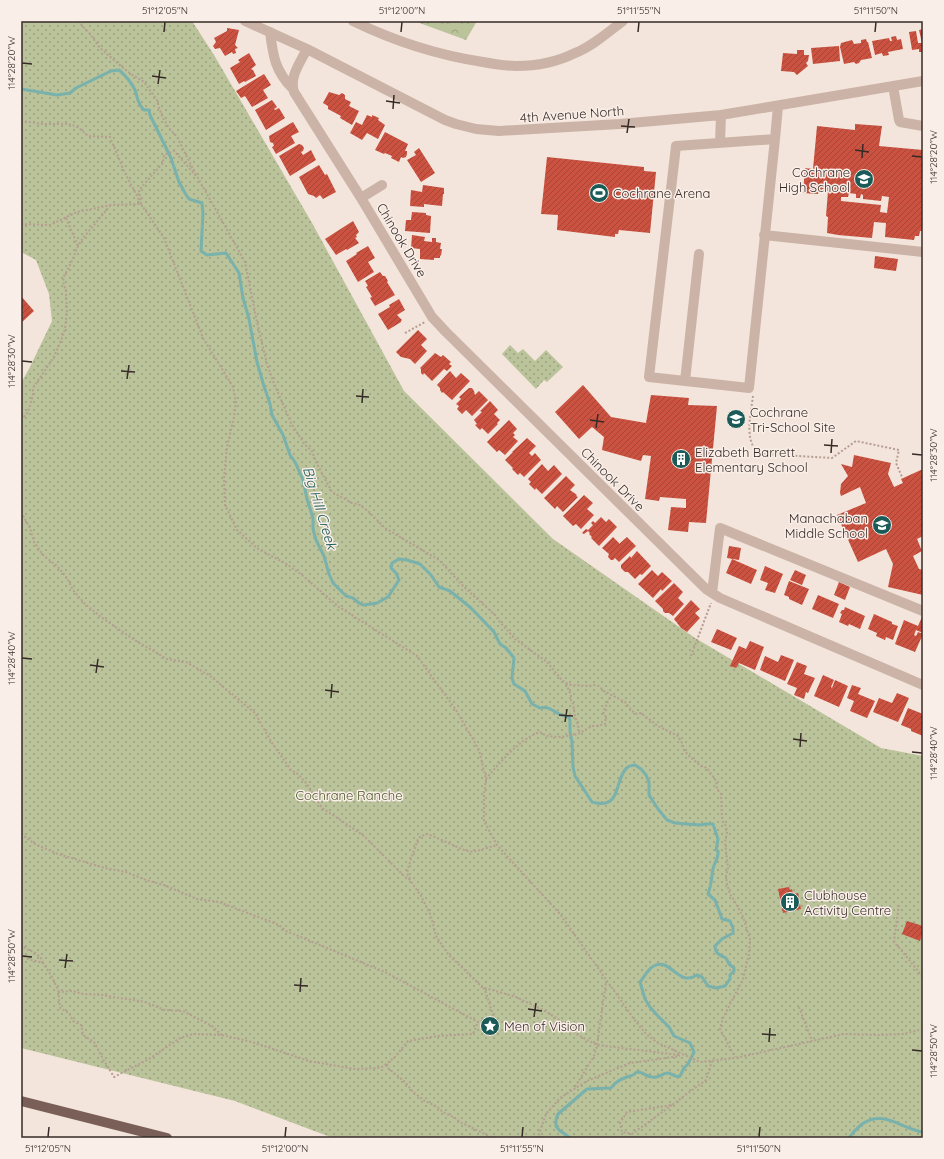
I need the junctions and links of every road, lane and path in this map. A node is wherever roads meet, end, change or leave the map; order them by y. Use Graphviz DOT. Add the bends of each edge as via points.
graph roads {
  1 [pos="78,21"];
  2 [pos="244,21"];
  3 [pos="353,21"];
  4 [pos="623,21"];
  5 [pos="270,32"];
  6 [pos="307,50"];
  7 [pos="923,81"];
  8 [pos="893,86"];
  9 [pos="293,89"];
  10 [pos="778,106"];
  11 [pos="721,115"];
  12 [pos="21,121"];
  13 [pos="923,126"];
  14 [pos="775,139"];
  15 [pos="720,142"];
  16 [pos="198,178"];
  17 [pos="382,185"];
  18 [pos="362,198"];
  19 [pos="141,204"];
  20 [pos="111,205"];
  21 [pos="66,218"];
  22 [pos="21,224"];
  23 [pos="764,235"];
  24 [pos="78,246"];
  25 [pos="923,252"];
  26 [pos="699,254"];
  27 [pos="426,321"];
  28 [pos="405,333"];
  29 [pos="685,381"];
  30 [pos="753,395"];
  31 [pos="21,420"];
  32 [pos="902,477"];
  33 [pos="21,512"];
  34 [pos="712,598"];
  35 [pos="923,611"];
  36 [pos="691,656"];
  37 [pos="566,683"];
  38 [pos="923,685"];
  39 [pos="611,695"];
  40 [pos="578,734"];
  41 [pos="486,779"];
  42 [pos="21,834"];
  43 [pos="497,845"];
  44 [pos="410,880"];
  45 [pos="899,905"];
  46 [pos="21,944"];
  47 [pos="21,953"];
  48 [pos="43,963"];
  49 [pos="923,977"];
  50 [pos="606,981"];
  51 [pos="482,987"];
  52 [pos="59,992"];
  53 [pos="799,1007"];
  54 [pos="478,1022"];
  55 [pos="923,1029"];
  56 [pos="222,1035"];
  57 [pos="812,1041"];
  58 [pos="597,1045"];
  59 [pos="684,1056"];
  60 [pos="735,1058"];
  61 [pos="712,1061"];
  62 [pos="387,1064"];
  63 [pos="574,1088"];
  64 [pos="21,1101"];
  65 [pos="672,1105"];
  66 [pos="167,1138"];
  67 [pos="493,1138"];
  68 [pos="536,1138"];
  1 -- 16 [label="path" via="100,48 144,82 157,100 160,111"];
  2 -- 5 [label="street, 4th Avenue North"];
  3 -- 4 [label="street" via="388,37 432,52 515,66 549,63 576,53 596,42"];
  5 -- 6 [label="street, 4th Avenue North"];
  5 -- 9 [label="street, Chinook Drive" via="275,64"];
  6 -- 9 [label="street" via="294,75"];
  6 -- 11 [label="street, 4th Avenue North" via="445,120 476,129 510,131"];
  7 -- 8 [label="street, 4th Avenue North"];
  8 -- 10 [label="street, 4th Avenue North"];
  8 -- 13 [label="street" via="900,122"];
  9 -- 18 [label="street, Chinook Drive"];
  10 -- 11 [label="street, 4th Avenue North"];
  10 -- 14 [label="street"];
  11 -- 15 [label="street"];
  12 -- 19 [label="path" via="72,124 88,136 110,137"];
  14 -- 15 [label="street"];
  14 -- 23 [label="street"];
  15 -- 29 [label="street" via="676,146 649,377"];
  16 -- 19 [label="path" via="174,151 164,155 163,163 139,190"];
  16 -- 37 [label="path" via="245,262 257,322 273,381 291,423 312,451 332,492 360,505 385,528 440,560 464,588 495,615 515,639 547,662"];
  17 -- 18 [label="street, Chinook Drive"];
  18 -- 34 [label="street, Chinook Drive" via="438,324"];
  19 -- 20 [label="path"];
  19 -- 41 [label="path" via="164,238 203,338 233,387 236,402 224,478 225,505 237,530 258,549 302,575 339,607 417,656 472,736 479,750"];
  20 -- 21 [label="path" via="78,212"];
  20 -- 24 [label="path"];
  21 -- 22 [label="path" via="50,225"];
  21 -- 24 [label="path"];
  23 -- 25 [label="street"];
  23 -- 29 [label="street" via="748,388"];
  24 -- 31 [label="path" via="63,281 67,312 65,329 54,357 33,388 28,412"];
  26 -- 29 [label="street"];
  27 -- 28 [label="path"];
  30 -- 32 [label="path" via="750,435 758,452 832,458 856,441 899,450 896,463"];
  33 -- 44 [label="path" via="34,542 43,555 58,567 85,604 133,639 167,659 186,662 209,675 255,713 291,770 307,784 322,808 364,836"];
  34 -- 35 [label="street" via="720,528"];
  34 -- 36 [label="path"];
  34 -- 38 [label="street, Chinook Drive" via="720,598"];
  37 -- 39 [label="path" via="589,686 594,684"];
  37 -- 40 [label="path" via="574,704 580,733"];
  39 -- 40 [label="path" via="603,712 606,717 605,724 592,726"];
  39 -- 60 [label="path" via="625,702 632,711 641,713 658,726 678,736 689,756 707,768 721,794 722,817 727,833 727,884 743,917 750,939 743,978 722,1018 720,1029"];
  40 -- 41 [label="path" via="547,736 540,732 530,736"];
  41 -- 43 [label="path" via="484,821"];
  42 -- 54 [label="path" via="35,844 58,854 126,872 197,900 219,902 262,918 286,931 385,972"];
  43 -- 44 [label="path" via="473,852 428,834 421,836 409,865 407,873"];
  43 -- 50 [label="path" via="560,914"];
  44 -- 51 [label="path" via="431,916 436,936 448,954"];
  45 -- 49 [label="path" via="894,941"];
  46 -- 48 [label="path" via="41,958"];
  47 -- 48 [label="path"];
  48 -- 52 [label="path"];
  50 -- 58 [label="path"];
  50 -- 59 [label="path" via="646,1034"];
  51 -- 54 [label="path" via="494,1018"];
  51 -- 58 [label="path" via="516,997 545,1011 576,1034"];
  52 -- 56 [label="path" via="104,995 145,1002 165,1010 183,1011 212,1026"];
  52 -- 56 [label="path" via="60,1008 81,1025 83,1035 94,1042 114,1077 185,1036"];
  53 -- 57 [label="path"];
  54 -- 62 [label="path" via="473,1034 408,1041"];
  55 -- 57 [label="path" via="903,1034 844,1034"];
  56 -- 62 [label="path" via="333,1066 355,1069 377,1068"];
  57 -- 60 [label="path"];
  58 -- 59 [label="path"];
  58 -- 63 [label="path" via="594,1056"];
  59 -- 61 [label="path" via="700,1062"];
  59 -- 63 [label="path" via="630,1063"];
  60 -- 61 [label="path"];
  61 -- 65 [label="path" via="706,1080"];
  62 -- 67 [label="path" via="388,1068 425,1101"];
  63 -- 68 [label="path" via="560,1098 546,1114"];
  64 -- 66 [label="main road"];
  65 -- 65 [label="path" via="627,1112 620,1123 622,1132 632,1134"];
}
